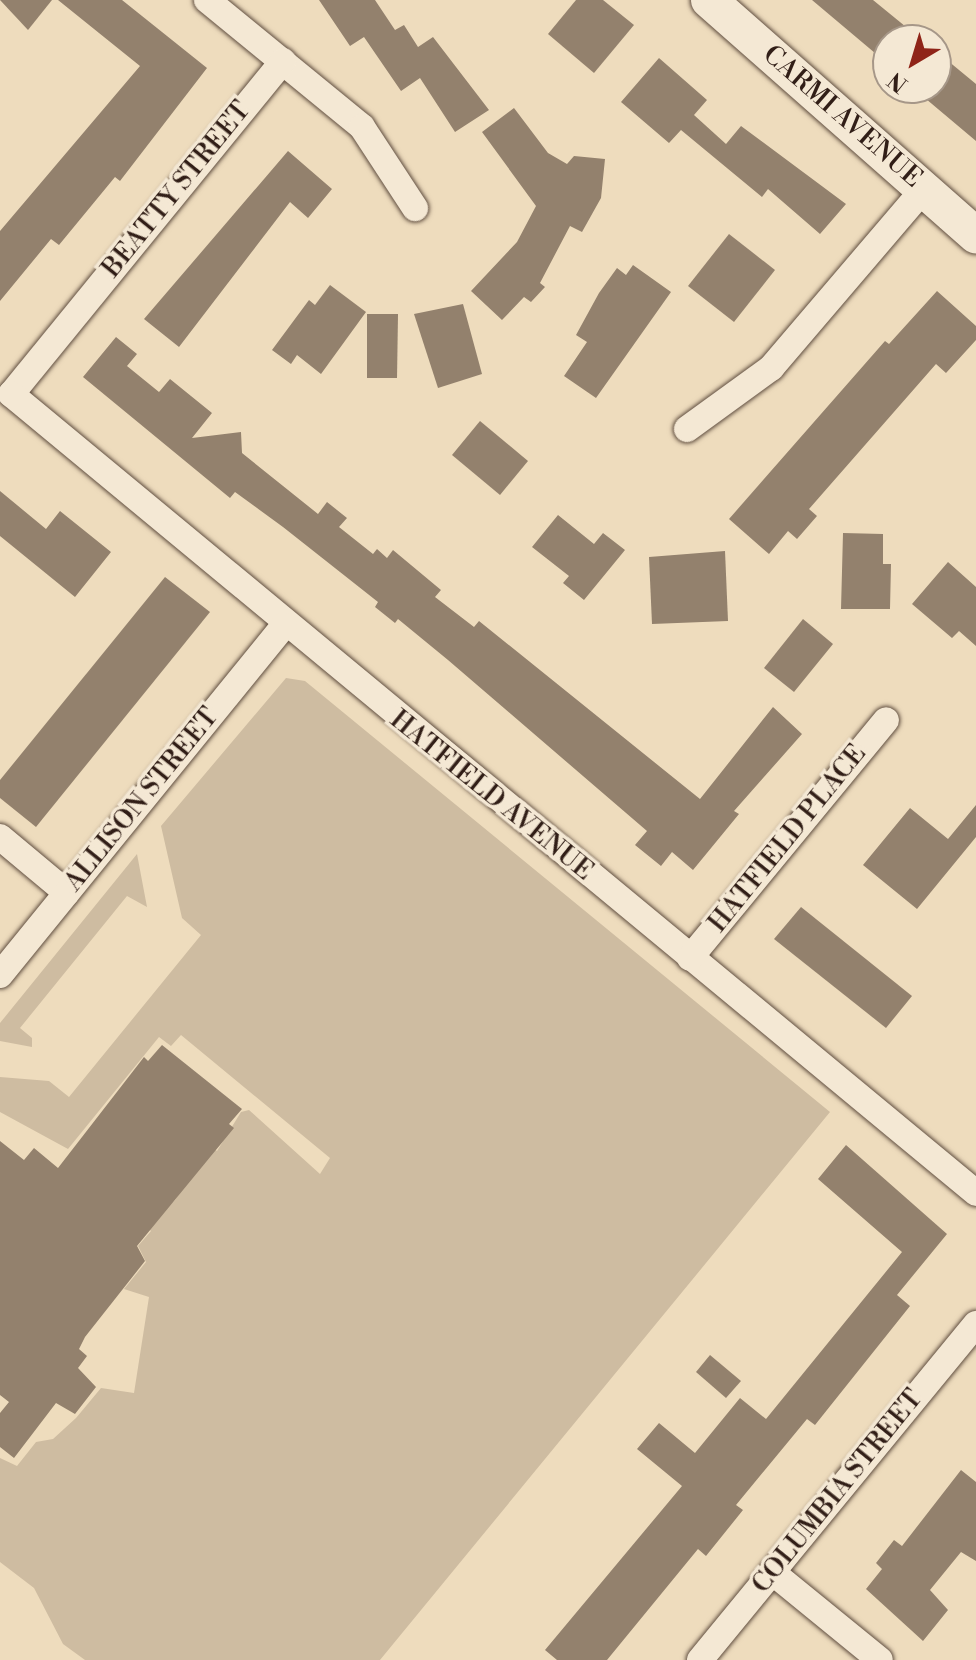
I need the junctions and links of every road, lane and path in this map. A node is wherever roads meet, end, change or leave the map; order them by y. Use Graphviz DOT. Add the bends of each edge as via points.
graph roads {
  1 [pos="207,0"];
  2 [pos="709,0"];
  3 [pos="283,61"];
  4 [pos="924,189"];
  5 [pos="415,208"];
  6 [pos="976,235"];
  7 [pos="11,394"];
  8 [pos="687,429"];
  9 [pos="284,626"];
  10 [pos="886,720"];
  11 [pos="0,837"];
  12 [pos="67,893"];
  13 [pos="690,958"];
  14 [pos="0,975"];
  15 [pos="976,1193"];
  16 [pos="976,1324"];
  17 [pos="772,1572"];
  18 [pos="700,1660"];
  19 [pos="880,1660"];
  1 -- 3 [label="street"];
  2 -- 4 [label="street, CARMI AVENUE"];
  3 -- 5 [label="street" via="362,127"];
  3 -- 7 [label="street, BEATTY STREET"];
  4 -- 6 [label="street, CARMI AVENUE"];
  4 -- 8 [label="street" via="771,368"];
  7 -- 9 [label="street, HATFIELD AVENUE"];
  9 -- 12 [label="street, ALLISON STREET"];
  9 -- 13 [label="street, HATFIELD AVENUE"];
  10 -- 13 [label="street, HATFIELD PLACE"];
  11 -- 12 [label="street"];
  12 -- 14 [label="street, ALLISON STREET"];
  13 -- 15 [label="street, HATFIELD AVENUE"];
  16 -- 17 [label="street, COLUMBIA STREET"];
  17 -- 18 [label="street, COLUMBIA STREET"];
  17 -- 19 [label="street"];
}
